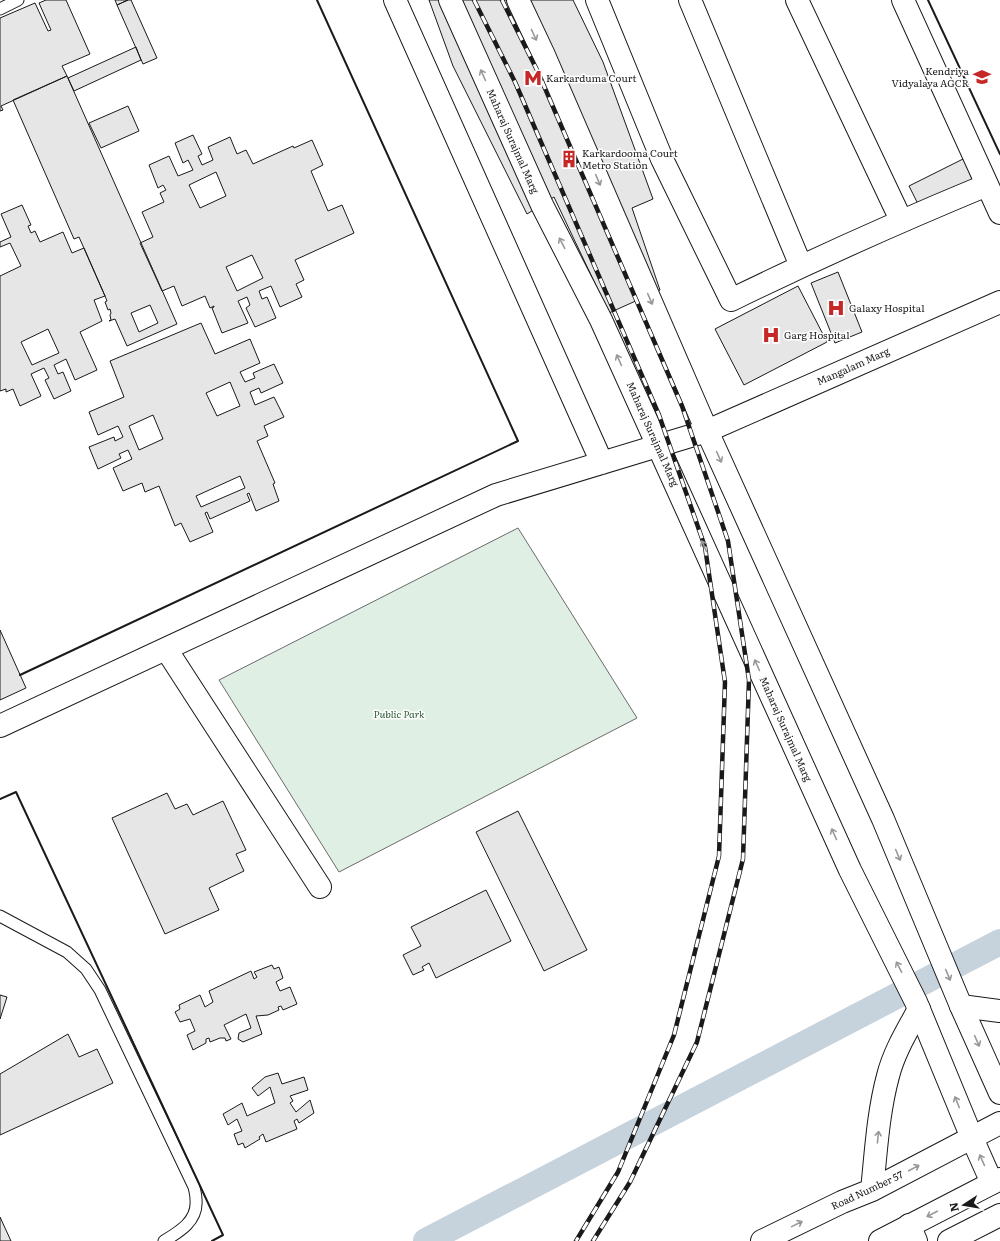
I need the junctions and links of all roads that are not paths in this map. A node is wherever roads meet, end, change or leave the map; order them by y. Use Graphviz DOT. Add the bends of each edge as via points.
graph roads {
  1 [pos="18,0"];
  2 [pos="395,0"];
  3 [pos="450,0"];
  4 [pos="518,0"];
  5 [pos="597,0"];
  6 [pos="690,0"];
  7 [pos="797,0"];
  8 [pos="903,0"];
  9 [pos="0,9"];
  10 [pos="987,185"];
  11 [pos="1000,213"];
  12 [pos="901,220"];
  13 [pos="801,266"];
  14 [pos="1000,302"];
  15 [pos="707,431"];
  16 [pos="659,446"];
  17 [pos="602,463"];
  18 [pos="166,649"];
  19 [pos="0,726"];
  20 [pos="320,886"];
  21 [pos="0,916"];
  22 [pos="918,1006"];
  23 [pos="961,1006"];
  24 [pos="1000,1011"];
  25 [pos="1000,1093"];
  26 [pos="1000,1123"];
  27 [pos="972,1138"];
  28 [pos="996,1181"];
  29 [pos="872,1190"];
  30 [pos="1000,1215"];
  31 [pos="913,1233"];
  32 [pos="164,1241"];
  33 [pos="762,1241"];
  34 [pos="880,1241"];
  35 [pos="949,1241"];
  1 -- 9 [label="lane"];
  2 -- 17 [label="street"];
  16 -- 3 [label="street, Maharaj Surajmal Marg, one-way" via="601,320 542,205"];
  4 -- 15 [label="street, one-way"];
  5 -- 13 [label="street" via="662,159 731,300"];
  6 -- 13 [label="street"];
  7 -- 12 [label="street"];
  8 -- 10 [label="street"];
  10 -- 11 [label="street"];
  10 -- 12 [label="street"];
  12 -- 13 [label="street"];
  14 -- 15 [label="street, Mangalam Marg"];
  15 -- 16 [label="street, Mangalam Marg"];
  15 -- 23 [label="street, one-way" via="883,818"];
  16 -- 17 [label="street, Mangalam Marg"];
  22 -- 16 [label="street, Maharaj Surajmal Marg, one-way" via="850,870"];
  17 -- 18 [label="street, Mangalam Marg" via="496,495"];
  18 -- 19 [label="street, Mangalam Marg"];
  18 -- 20 [label="street"];
  21 -- 32 [label="lane" via="67,952 86,969 100,990 194,1187 196,1201 190,1222"];
  27 -- 22 [label="street, Maharaj Surajmal Marg, one-way"];
  29 -- 22 [label="street, one-way" via="880,1118 888,1076 897,1049"];
  23 -- 24 [label="street"];
  23 -- 25 [label="street, one-way"];
  26 -- 27 [label="street, Road Number 57"];
  28 -- 27 [label="street, Maharaj Surajmal Marg, one-way"];
  29 -- 27 [label="street, Road Number 57, one-way"];
  28 -- 31 [label="street, one-way"];
  33 -- 29 [label="street, Road Number 57, one-way"];
  30 -- 35 [label="street"];
  31 -- 34 [label="street"];
}
